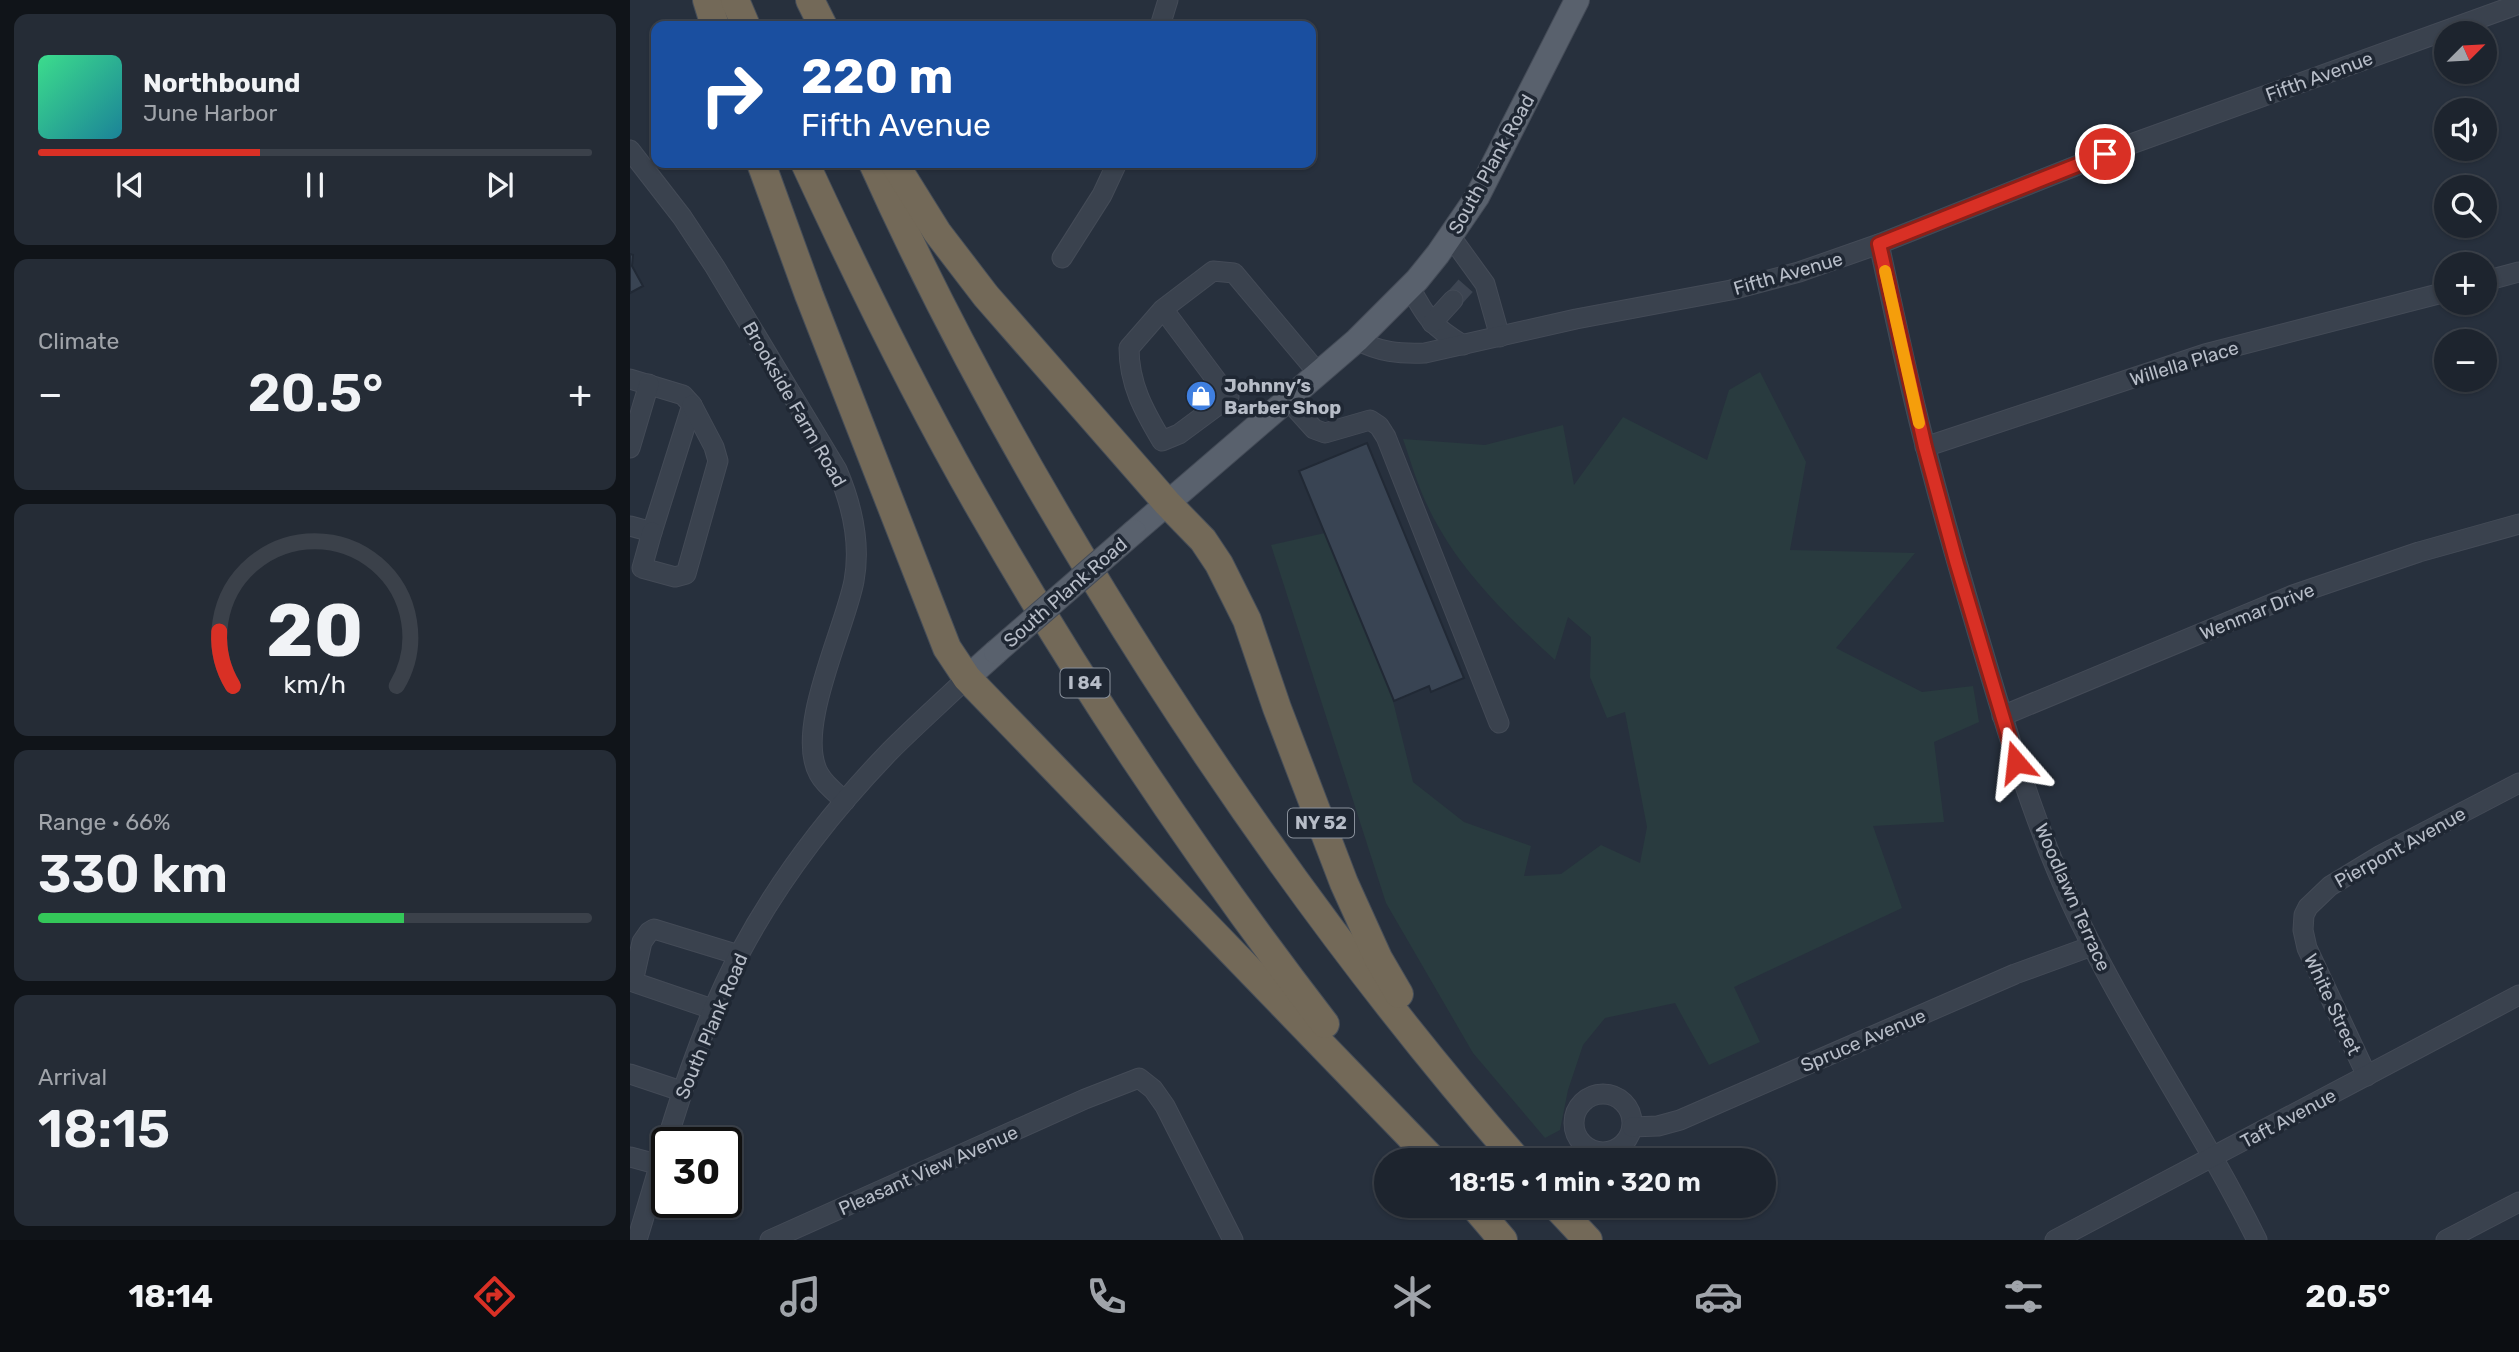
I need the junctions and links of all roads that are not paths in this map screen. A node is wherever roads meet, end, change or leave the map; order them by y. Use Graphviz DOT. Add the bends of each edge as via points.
graph roads {
  1 [pos="707,0"];
  2 [pos="735,0"];
  3 [pos="801,0"];
  4 [pos="810,0"];
  5 [pos="1168,0"];
  6 [pos="1577,0"];
  7 [pos="2519,4"];
  8 [pos="713,21"];
  9 [pos="744,21"];
  10 [pos="810,21"];
  11 [pos="820,21"];
  12 [pos="1162,21"];
  13 [pos="630,150"];
  14 [pos="763,168"];
  15 [pos="807,168"];
  16 [pos="875,168"];
  17 [pos="897,168"];
  18 [pos="1115,168"];
  19 [pos="1451,237"];
  20 [pos="1879,244"];
  21 [pos="1062,258"];
  22 [pos="2519,272"];
  23 [pos="2497,278"];
  24 [pos="1410,287"];
  25 [pos="2434,295"];
  26 [pos="1453,300"];
  27 [pos="1163,309"];
  28 [pos="1432,323"];
  29 [pos="1500,337"];
  30 [pos="1357,340"];
  31 [pos="1463,345"];
  32 [pos="1318,373"];
  33 [pos="640,382"];
  34 [pos="1287,399"];
  35 [pos="687,400"];
  36 [pos="1925,447"];
  37 [pos="630,448"];
  38 [pos="1167,503"];
  39 [pos="2519,524"];
  40 [pos="630,526"];
  41 [pos="652,532"];
  42 [pos="967,678"];
  43 [pos="2002,716"];
  44 [pos="1499,723"];
  45 [pos="2519,783"];
  46 [pos="845,801"];
  47 [pos="2303,930"];
  48 [pos="2092,946"];
  49 [pos="739,955"];
  50 [pos="632,982"];
  51 [pos="2519,995"];
  52 [pos="715,1010"];
  53 [pos="630,1074"];
  54 [pos="2367,1076"];
  55 [pos="681,1091"];
  56 [pos="671,1127"];
  57 [pos="1632,1127"];
  58 [pos="1495,1136"];
  59 [pos="1422,1148"];
  60 [pos="1424,1148"];
  61 [pos="1506,1148"];
  62 [pos="630,1157"];
  63 [pos="2214,1158"];
  64 [pos="651,1163"];
  65 [pos="651,1194"];
  66 [pos="2519,1202"];
  67 [pos="1484,1218"];
  68 [pos="1567,1218"];
  69 [pos="637,1240"];
  70 [pos="770,1240"];
  71 [pos="1233,1240"];
  72 [pos="1503,1240"];
  73 [pos="1588,1240"];
  74 [pos="2055,1240"];
  75 [pos="2257,1240"];
  76 [pos="2446,1240"];
  1 -- 8 [label="highway"];
  2 -- 9 [label="highway"];
  3 -- 10 [label="highway"];
  4 -- 11 [label="highway"];
  5 -- 12 [label="street"];
  6 -- 19 [label="main road, South Plank Road" via="1496,162"];
  7 -- 20 [label="street, Fifth Avenue" via="2130,144"];
  13 -- 46 [label="street, Brookside Farm Road" via="715,267 847,492 857,541 854,581 825,677 812,753 818,773"];
  14 -- 42 [label="highway" via="947,648"];
  15 -- 60 [label="highway, I 84" via="941,439 1078,671 1175,819 1280,965"];
  16 -- 58 [label="highway" via="992,400 1138,649 1330,928"];
  17 -- 38 [label="highway" via="961,265"];
  18 -- 21 [label="street"];
  19 -- 24 [label="main road, South Plank Road"];
  19 -- 29 [label="street" via="1474,278 1485,284"];
  20 -- 29 [label="street, Fifth Avenue" via="1753,285"];
  20 -- 36 [label="street, Woodlawn Terrace"];
  22 -- 23 [label="street"];
  24 -- 28 [label="street"];
  24 -- 30 [label="main road, South Plank Road"];
  25 -- 36 [label="street, Willella Place" via="2205,354"];
  26 -- 28 [label="street"];
  27 -- 27 [label="street" via="1229,397 1162,441 1145,414 1129,369 1129,348"];
  27 -- 32 [label="street" via="1213,271 1234,273"];
  28 -- 31 [label="street"];
  29 -- 31 [label="street, Fifth Avenue"];
  30 -- 31 [label="street, Fifth Avenue" via="1404,354"];
  30 -- 32 [label="main road, South Plank Road"];
  32 -- 34 [label="main road, South Plank Road"];
  33 -- 35 [label="street"];
  33 -- 37 [label="street"];
  34 -- 38 [label="main road, South Plank Road"];
  34 -- 44 [label="street" via="1314,429 1325,433 1370,420 1386,437"];
  35 -- 41 [label="street"];
  35 -- 41 [label="street" via="718,461 685,574 675,577 642,568"];
  36 -- 43 [label="street, Woodlawn Terrace"];
  38 -- 42 [label="main road, South Plank Road, bridge"];
  38 -- 58 [label="highway, NY 52" via="1203,540 1247,620 1344,883 1378,958"];
  39 -- 43 [label="street, Wenmar Drive" via="2293,595"];
  40 -- 41 [label="street"];
  42 -- 46 [label="street, South Plank Road"];
  42 -- 59 [label="highway"];
  43 -- 48 [label="street, Woodlawn Terrace" via="2057,871"];
  45 -- 47 [label="street, Pierpont Avenue" via="2330,887 2308,906"];
  46 -- 49 [label="street, South Plank Road" via="776,891"];
  47 -- 54 [label="street, White Street" via="2307,948"];
  48 -- 57 [label="street, Spruce Avenue" via="2015,974 1681,1120"];
  48 -- 63 [label="street, Woodlawn Terrace"];
  49 -- 50 [label="street" via="654,929 642,942"];
  49 -- 52 [label="street, South Plank Road"];
  50 -- 52 [label="street"];
  51 -- 54 [label="street, Taft Avenue"];
  52 -- 55 [label="street, South Plank Road"];
  53 -- 55 [label="street"];
  54 -- 63 [label="street, Taft Avenue"];
  55 -- 56 [label="street, South Plank Road"];
  58 -- 61 [label="highway"];
  62 -- 64 [label="street"];
  63 -- 74 [label="street, Taft Avenue"];
  63 -- 75 [label="street, Woodlawn Terrace"];
  65 -- 69 [label="street, South Plank Road"];
  66 -- 76 [label="street"];
  67 -- 72 [label="highway"];
  68 -- 73 [label="highway"];
  70 -- 71 [label="street, Pleasant View Avenue" via="1133,1079 1145,1081 1165,1106"];
}
